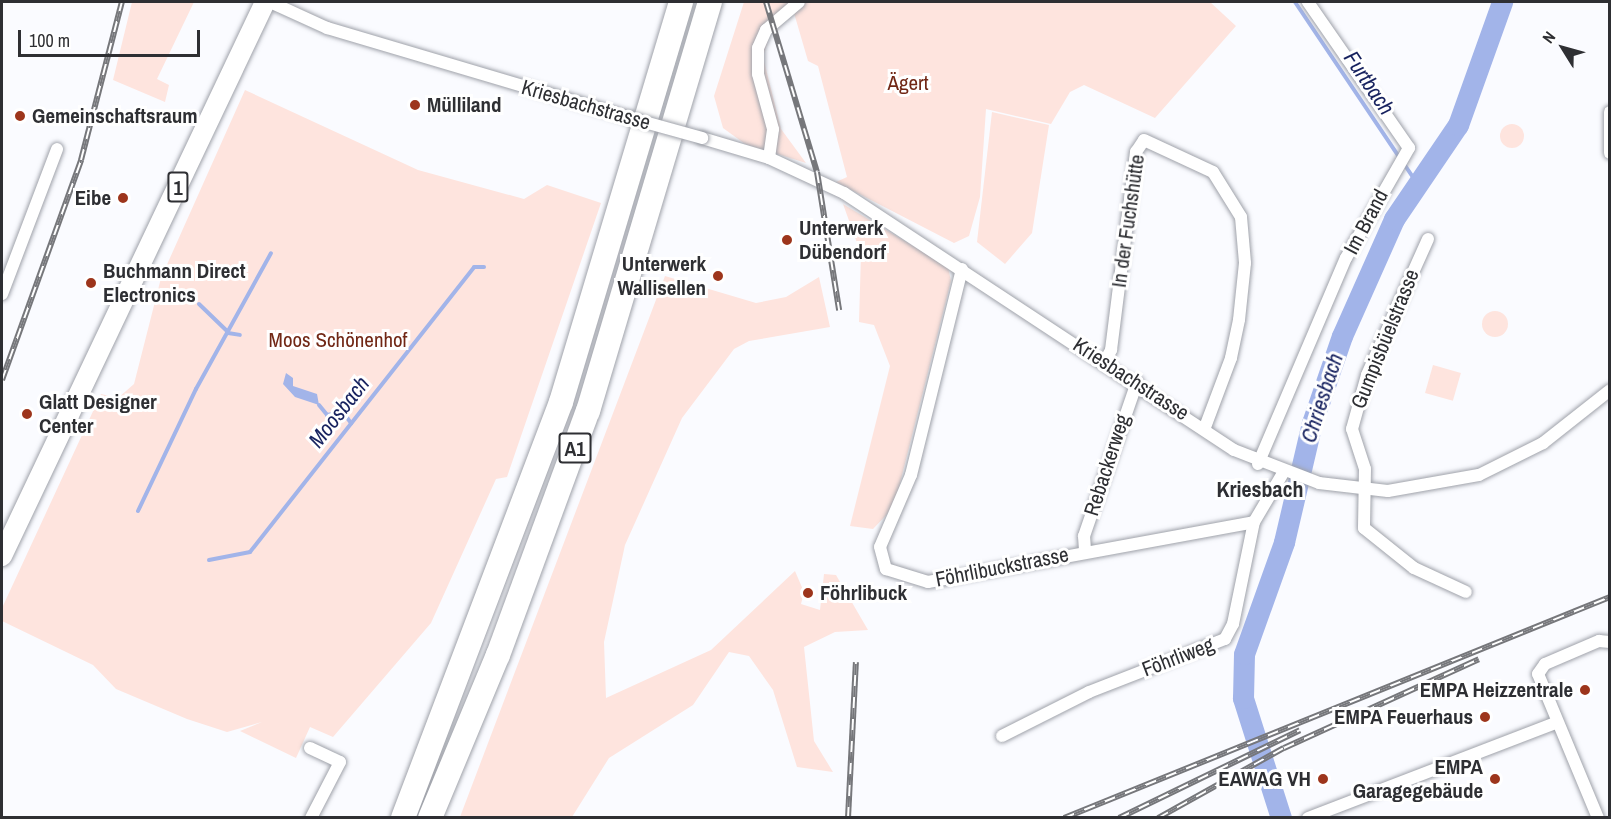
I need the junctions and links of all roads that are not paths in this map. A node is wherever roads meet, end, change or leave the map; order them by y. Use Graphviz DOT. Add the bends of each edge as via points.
graph roads {
  1 [pos="268,2"];
  2 [pos="681,2"];
  3 [pos="710,2"];
  4 [pos="799,2"];
  5 [pos="1308,2"];
  6 [pos="1610,112"];
  7 [pos="57,149"];
  8 [pos="1610,153"];
  9 [pos="769,158"];
  10 [pos="1428,239"];
  11 [pos="962,269"];
  12 [pos="2,294"];
  13 [pos="1104,361"];
  14 [pos="1137,382"];
  15 [pos="1610,390"];
  16 [pos="1205,427"];
  17 [pos="1258,464"];
  18 [pos="1286,474"];
  19 [pos="1366,491"];
  20 [pos="1254,522"];
  21 [pos="1085,550"];
  22 [pos="2,556"];
  23 [pos="1466,592"];
  24 [pos="1610,642"];
  25 [pos="1556,723"];
  26 [pos="1002,736"];
  27 [pos="310,748"];
  28 [pos="426,758"];
  29 [pos="311,818"];
  30 [pos="388,818"];
  31 [pos="403,818"];
  32 [pos="430,818"];
  33 [pos="1308,818"];
  34 [pos="1598,818"];
  1 -- 9 [label="street, Kriesbachstrasse, bridge" via="327,28"];
  1 -- 22 [label="main road, 1"];
  2 -- 28 [label="highway, A1" via="561,402"];
  3 -- 32 [label="highway, A1" via="651,215 584,422"];
  4 -- 9 [label="street" via="766,30 758,48 758,74 773,129"];
  5 -- 17 [label="street, Im Brand" via="1409,148 1346,258"];
  6 -- 8 [label="street"];
  7 -- 12 [label="street"];
  9 -- 11 [label="street, Kriesbachstrasse" via="867,206"];
  10 -- 19 [label="street, Gumpisbüelstrasse" via="1354,411 1352,429"];
  11 -- 13 [label="street, Kriesbachstrasse"];
  11 -- 21 [label="street, Föhrlibuckstrasse" via="911,475 879,558 898,577 928,582"];
  13 -- 14 [label="street, Kriesbachstrasse"];
  13 -- 16 [label="street, In der Fuchshütte" via="1111,350 1136,152 1144,140 1214,172 1241,217 1245,263 1238,329"];
  14 -- 16 [label="street, Kriesbachstrasse"];
  14 -- 21 [label="street, Rebackerweg" via="1084,536"];
  15 -- 19 [label="street" via="1543,443 1503,466 1429,488"];
  16 -- 17 [label="street, Kriesbachstrasse"];
  17 -- 18 [label="street, Kriesbachstrasse"];
  18 -- 19 [label="street, Kriesbachstrasse"];
  18 -- 20 [label="street, Föhrliweg"];
  19 -- 23 [label="street" via="1364,528 1377,544 1435,580"];
  20 -- 21 [label="street, Föhrlibuckstrasse"];
  20 -- 26 [label="street, Föhrliweg" via="1233,624 1225,639 1068,701"];
  24 -- 25 [label="street" via="1599,641 1540,669 1539,680"];
  25 -- 33 [label="street"];
  25 -- 34 [label="street"];
  27 -- 29 [label="street" via="340,762"];
  28 -- 30 [label="highway"];
  28 -- 31 [label="highway, A1"];
}
